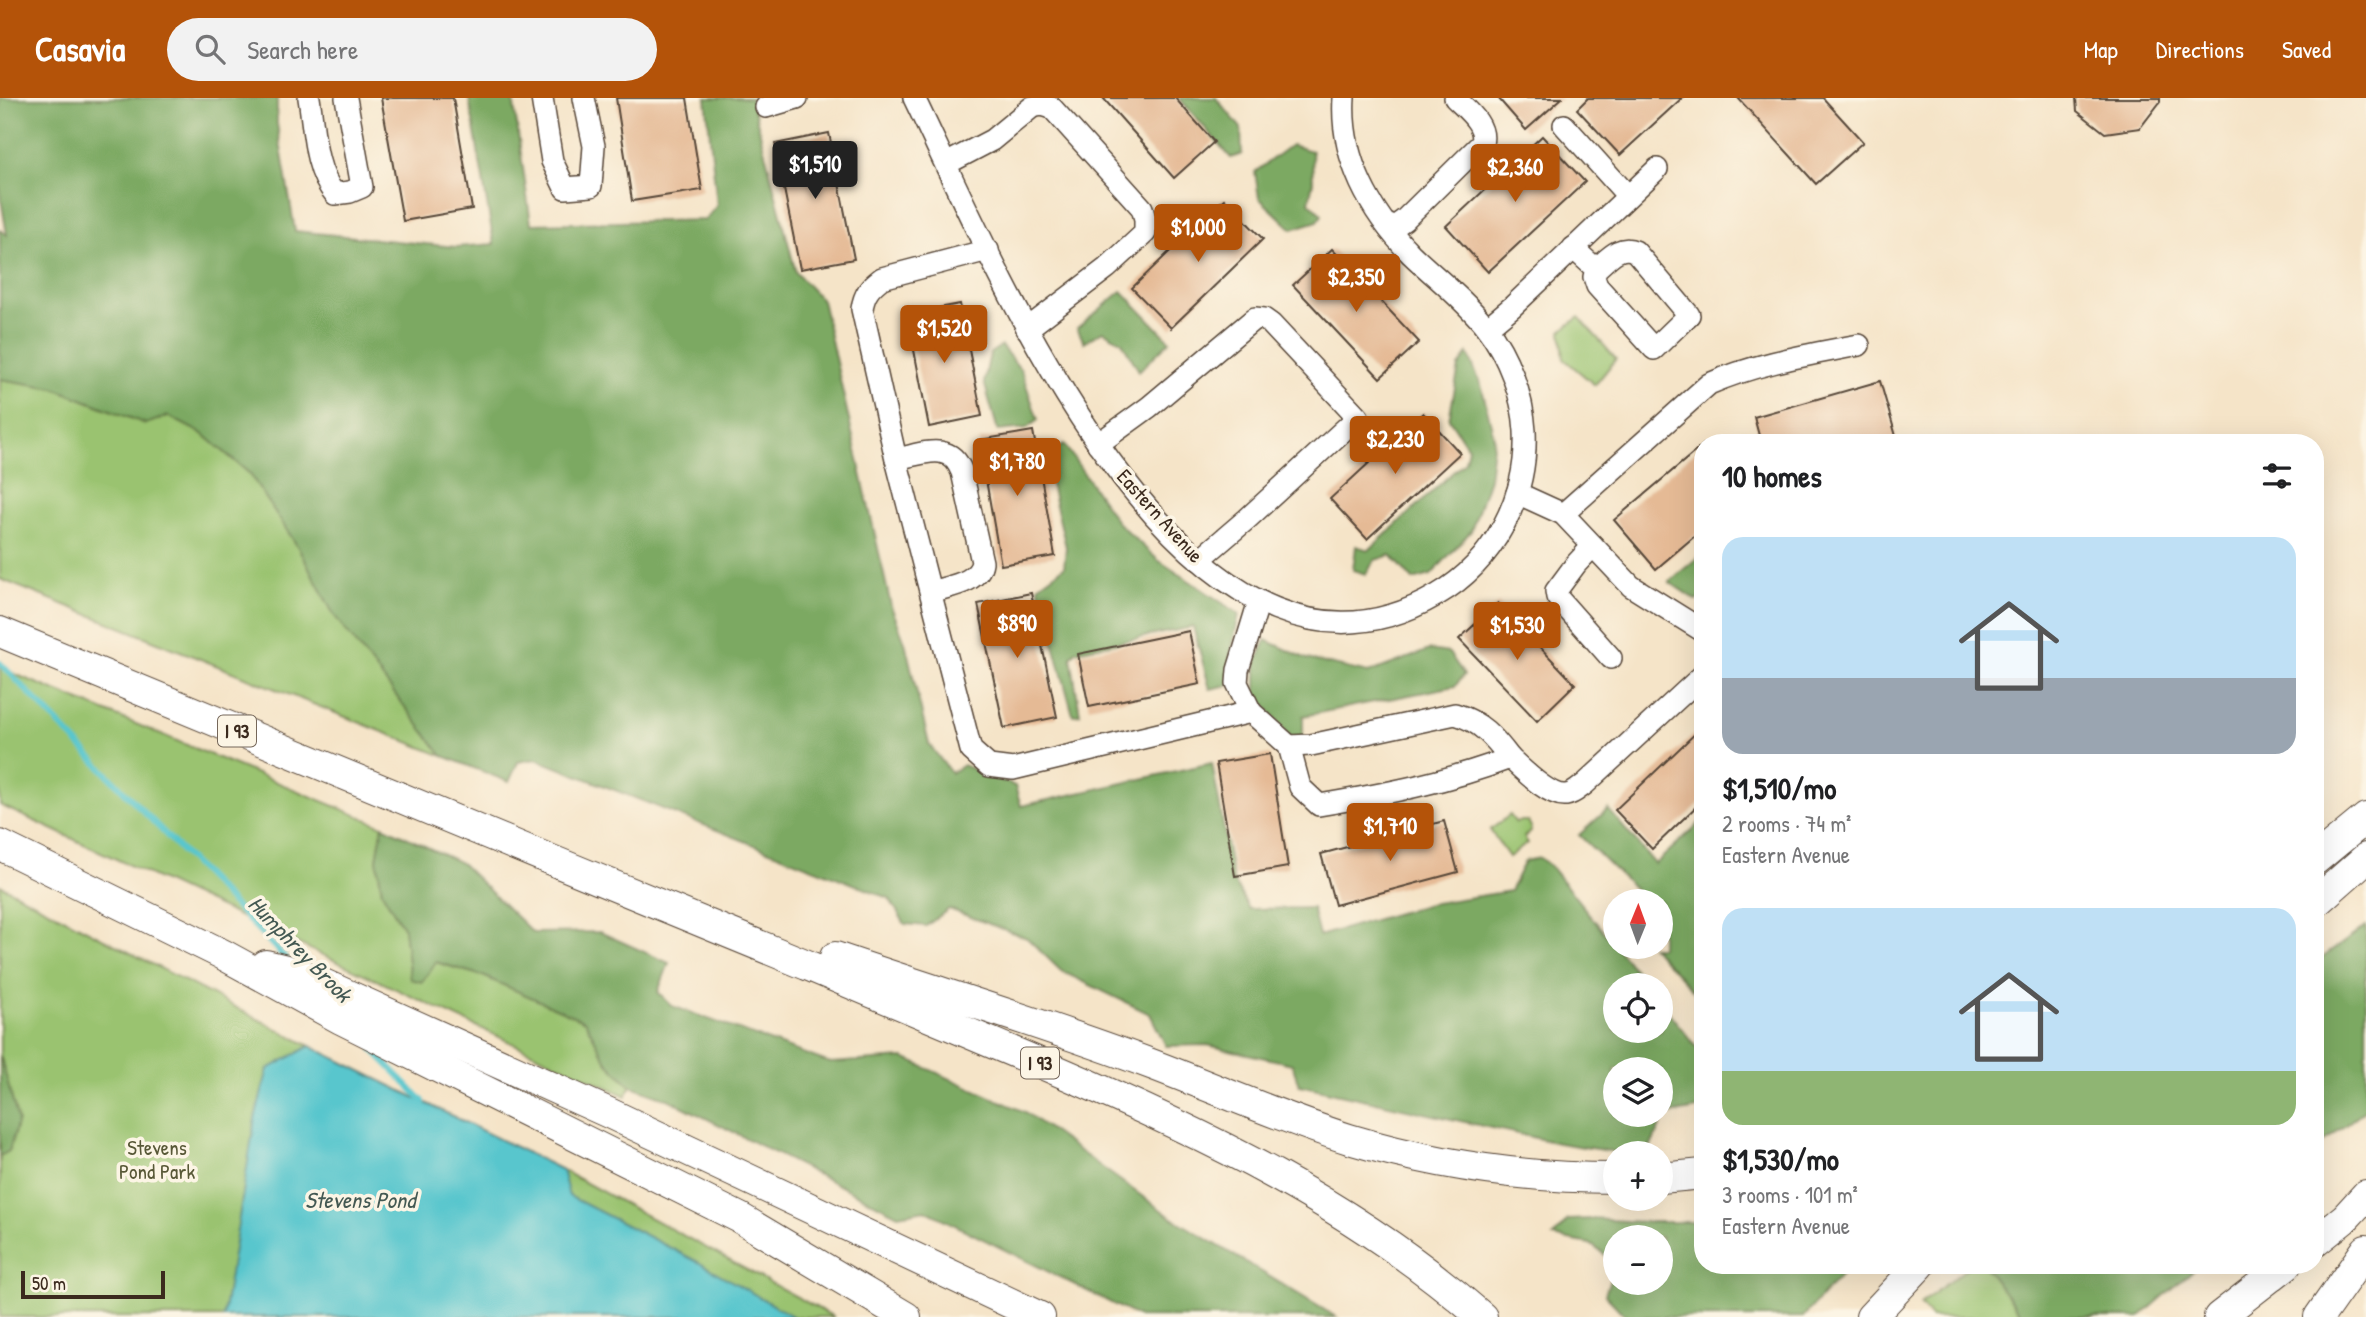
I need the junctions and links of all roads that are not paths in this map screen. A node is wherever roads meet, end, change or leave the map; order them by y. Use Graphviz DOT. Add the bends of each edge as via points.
graph roads {
  1 [pos="309,98"];
  2 [pos="346,98"];
  3 [pos="541,98"];
  4 [pos="584,98"];
  5 [pos="797,98"];
  6 [pos="914,98"];
  7 [pos="1344,98"];
  8 [pos="1455,98"];
  9 [pos="766,107"];
  10 [pos="1564,125"];
  11 [pos="946,164"];
  12 [pos="1657,169"];
  13 [pos="1627,195"];
  14 [pos="1390,230"];
  15 [pos="1573,248"];
  16 [pos="988,250"];
  17 [pos="1596,269"];
  18 [pos="1487,328"];
  19 [pos="1027,329"];
  20 [pos="1859,345"];
  21 [pos="1098,444"];
  22 [pos="896,458"];
  23 [pos="1517,493"];
  24 [pos="1563,514"];
  25 [pos="1593,545"];
  26 [pos="1199,560"];
  27 [pos="931,592"];
  28 [pos="1259,601"];
  29 [pos="1694,618"];
  30 [pos="0,632"];
  31 [pos="1611,658"];
  32 [pos="1694,683"];
  33 [pos="1251,712"];
  34 [pos="1289,746"];
  35 [pos="1510,758"];
  36 [pos="2366,818"];
  37 [pos="0,845"];
  38 [pos="2324,853"];
  39 [pos="2366,858"];
  40 [pos="567,867"];
  41 [pos="2324,895"];
  42 [pos="222,954"];
  43 [pos="1694,1175"];
  44 [pos="1673,1177"];
  45 [pos="1603,1178"];
  46 [pos="2366,1195"];
  47 [pos="2324,1235"];
  48 [pos="2366,1250"];
  49 [pos="1912,1274"];
  50 [pos="2274,1274"];
  51 [pos="906,1317"];
  52 [pos="1040,1317"];
  53 [pos="1482,1317"];
  54 [pos="1871,1317"];
  55 [pos="2219,1317"];
  56 [pos="2319,1317"];
  1 -- 2 [label="street" via="322,170 335,194 362,187"];
  3 -- 4 [label="street" via="552,161 565,188 590,186 594,146"];
  5 -- 9 [label="street"];
  6 -- 11 [label="street, Eastern Avenue"];
  7 -- 14 [label="street, Eastern Avenue" via="1344,124 1354,169"];
  8 -- 14 [label="street" via="1480,125 1482,143"];
  10 -- 13 [label="street"];
  11 -- 16 [label="street, Eastern Avenue"];
  11 -- 19 [label="street" via="982,146 1032,107 1042,105 1052,108 1142,208 1145,233"];
  12 -- 13 [label="street"];
  13 -- 15 [label="street"];
  14 -- 18 [label="street, Eastern Avenue"];
  15 -- 17 [label="street"];
  15 -- 18 [label="street"];
  16 -- 19 [label="street, Eastern Avenue"];
  16 -- 22 [label="street" via="882,278 864,297 862,309"];
  17 -- 17 [label="street" via="1620,249 1635,251 1689,315 1654,349 1597,286"];
  18 -- 23 [label="street, Eastern Avenue" via="1508,363 1525,427"];
  19 -- 21 [label="street, Eastern Avenue"];
  20 -- 24 [label="street" via="1765,364 1709,384"];
  21 -- 26 [label="street, Eastern Avenue" via="1150,510"];
  21 -- 26 [label="street" via="1255,318 1271,324 1358,417"];
  22 -- 27 [label="street"];
  22 -- 27 [label="street" via="947,453 957,459 962,472 981,570 977,576"];
  23 -- 24 [label="street"];
  23 -- 28 [label="street, Eastern Avenue" via="1499,534 1472,569 1443,592 1401,613 1330,624"];
  24 -- 25 [label="street"];
  25 -- 29 [label="street" via="1631,586"];
  25 -- 31 [label="street" via="1556,591"];
  26 -- 28 [label="street, Eastern Avenue"];
  27 -- 33 [label="street" via="971,750 989,766 1013,769"];
  28 -- 33 [label="street" via="1237,683"];
  30 -- 40 [label="highway, I 93"];
  32 -- 35 [label="street" via="1573,793 1551,792"];
  33 -- 34 [label="street"];
  34 -- 35 [label="street" via="1455,714 1490,733"];
  34 -- 35 [label="street" via="1300,787 1319,805 1466,775"];
  36 -- 38 [label="highway"];
  37 -- 42 [label="highway"];
  39 -- 41 [label="highway"];
  40 -- 45 [label="highway" via="1150,1063 1348,1139 1480,1169"];
  40 -- 53 [label="highway, I 93" via="1128,1101 1236,1153 1366,1228 1440,1280"];
  42 -- 51 [label="highway" via="341,1019 740,1218"];
  42 -- 52 [label="highway" via="299,973 609,1113"];
  43 -- 44 [label="highway"];
  46 -- 47 [label="highway"];
  48 -- 56 [label="highway"];
  49 -- 54 [label="highway"];
  50 -- 55 [label="highway"];
}
